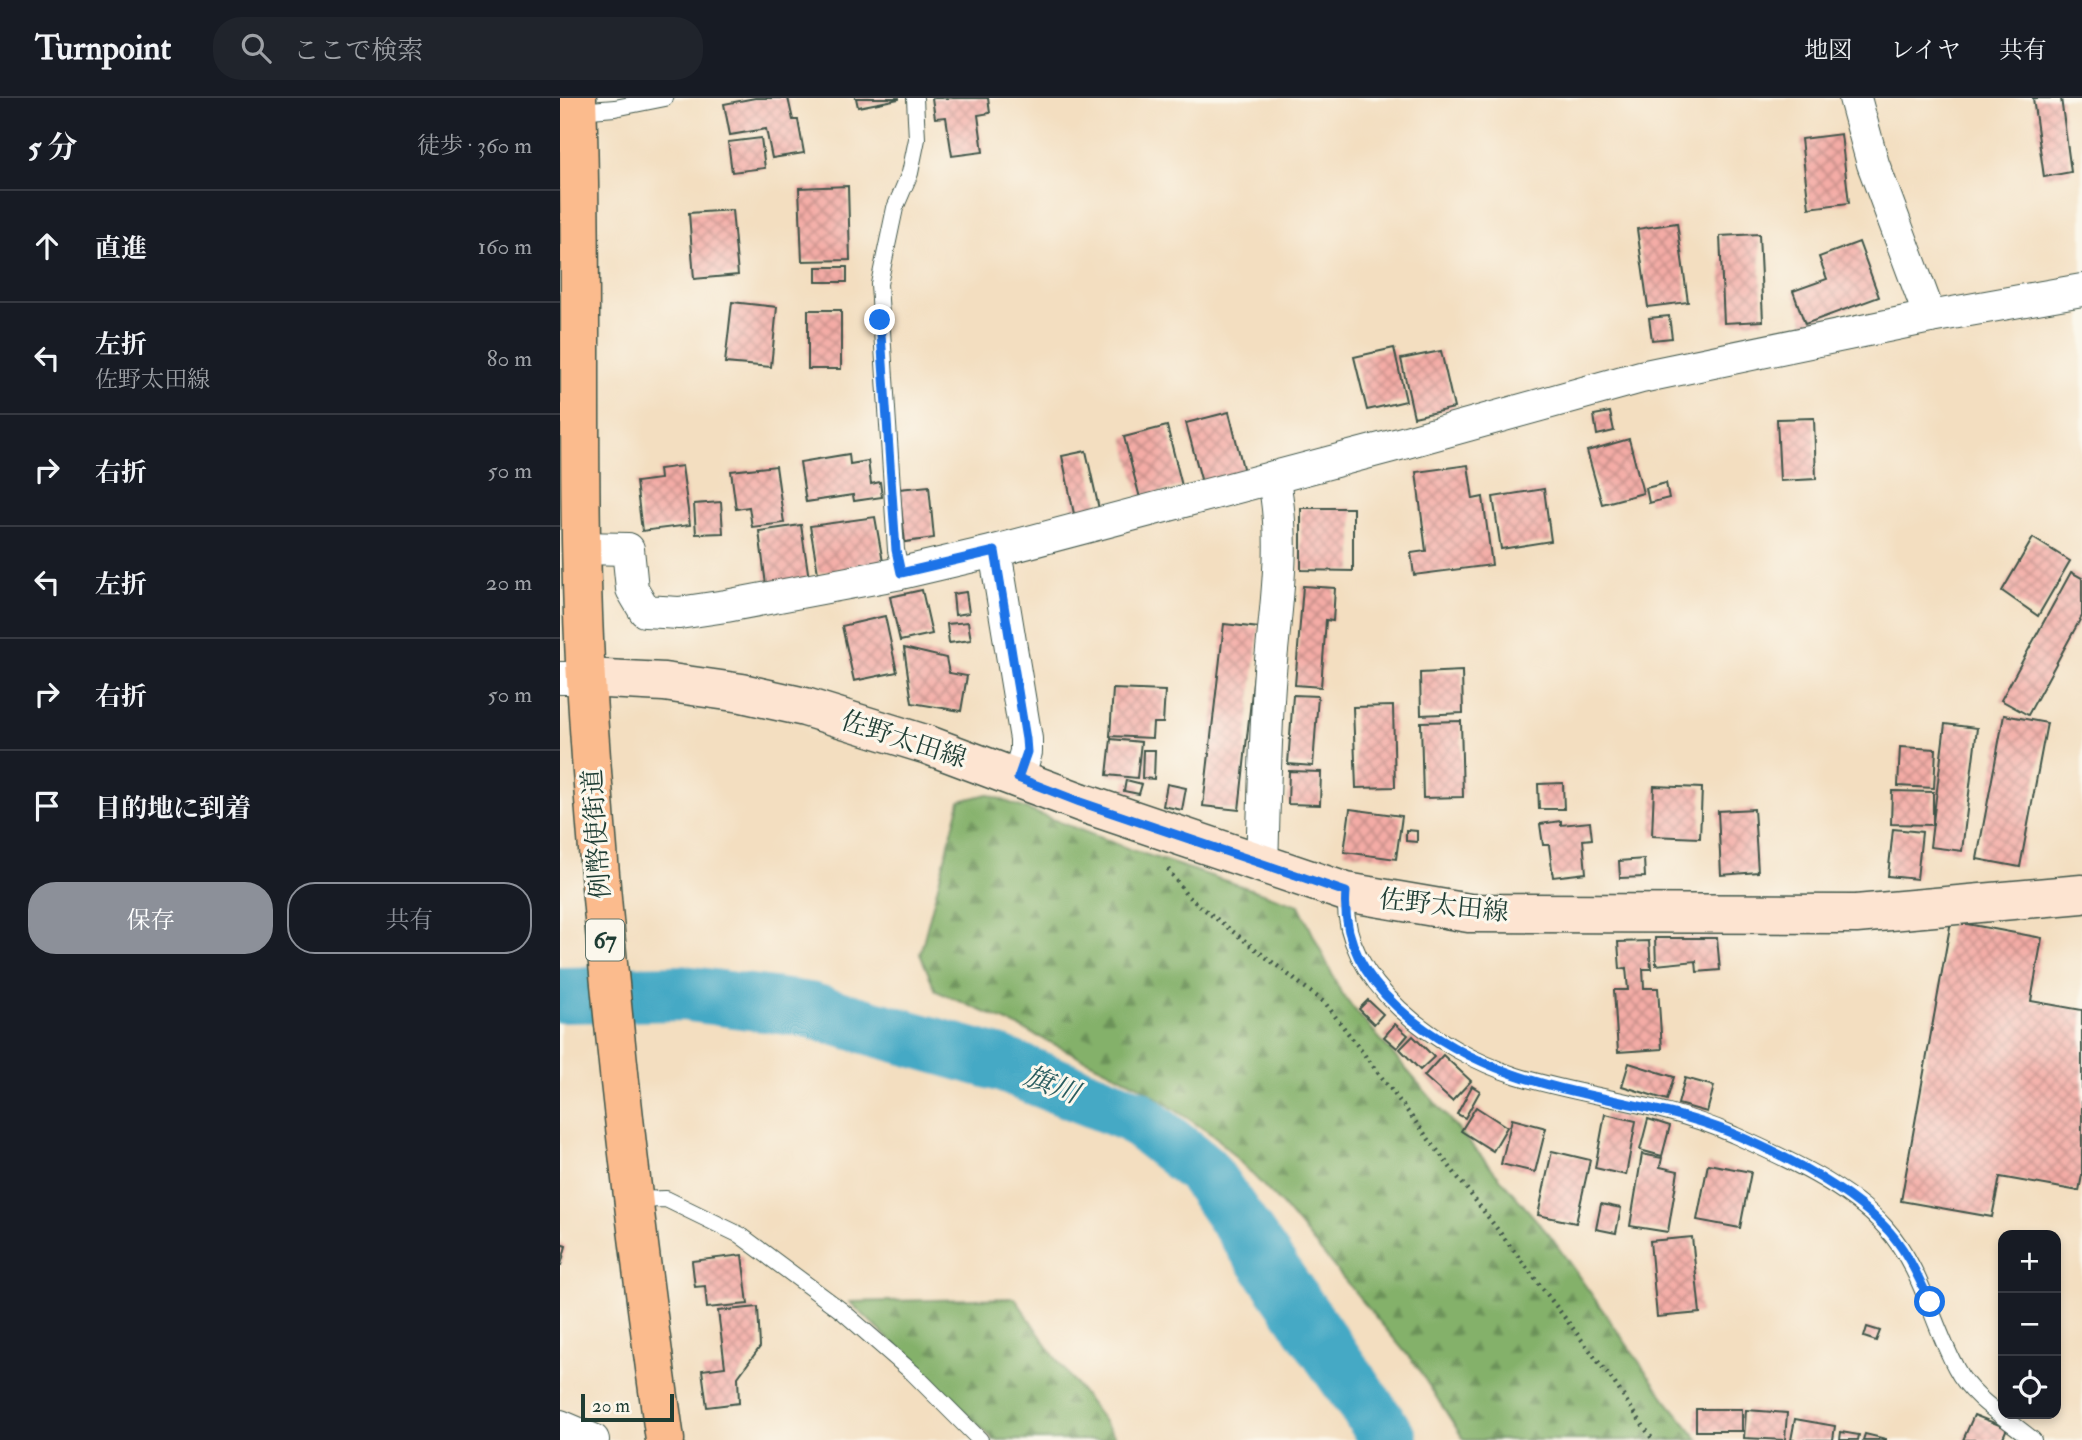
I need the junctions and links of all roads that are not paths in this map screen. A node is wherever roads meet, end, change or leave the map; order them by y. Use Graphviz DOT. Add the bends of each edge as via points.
graph roads {
  1 [pos="665,98"];
  2 [pos="915,98"];
  3 [pos="1855,98"];
  4 [pos="577,104"];
  5 [pos="2082,290"];
  6 [pos="1930,317"];
  7 [pos="1273,477"];
  8 [pos="582,548"];
  9 [pos="995,551"];
  10 [pos="901,573"];
  11 [pos="573,678"];
  12 [pos="1018,778"];
  13 [pos="1262,866"];
  14 [pos="1346,892"];
  15 [pos="2082,894"];
  16 [pos="631,1200"];
  17 [pos="560,1426"];
  18 [pos="593,1440"];
  19 [pos="665,1440"];
  20 [pos="980,1440"];
  21 [pos="2033,1440"];
  1 -- 4 [label="lane" via="615,108"];
  2 -- 10 [label="lane" via="917,139 910,173 895,208 879,284"];
  3 -- 6 [label="street" via="1873,164"];
  4 -- 8 [label="main road, 例幣使街道 / 67"];
  5 -- 6 [label="street"];
  6 -- 7 [label="street" via="1641,377"];
  7 -- 9 [label="street"];
  7 -- 13 [label="street" via="1279,503 1279,580 1269,684"];
  8 -- 10 [label="street" via="628,549 637,602 656,614 726,606"];
  8 -- 11 [label="main road, 例幣使街道 / 67"];
  9 -- 10 [label="street"];
  9 -- 12 [label="street" via="1026,739 1027,752"];
  11 -- 12 [label="main road, 佐野太田線" via="664,682 742,693 928,745"];
  11 -- 16 [label="main road, 例幣使街道 / 67" via="589,726 607,971"];
  12 -- 13 [label="main road, 佐野太田線"];
  13 -- 14 [label="main road, 佐野太田線"];
  14 -- 15 [label="main road, 佐野太田線" via="1469,913 1546,914 1856,914"];
  14 -- 21 [label="lane" via="1349,938 1381,992 1413,1020 1479,1061 1515,1075 1728,1132 1855,1202 1885,1226 1916,1271 1956,1369 1969,1387"];
  16 -- 19 [label="main road, 例幣使街道 / 67"];
  16 -- 20 [label="lane" via="666,1199 740,1235 842,1311"];
  17 -- 18 [label="street"];
}
